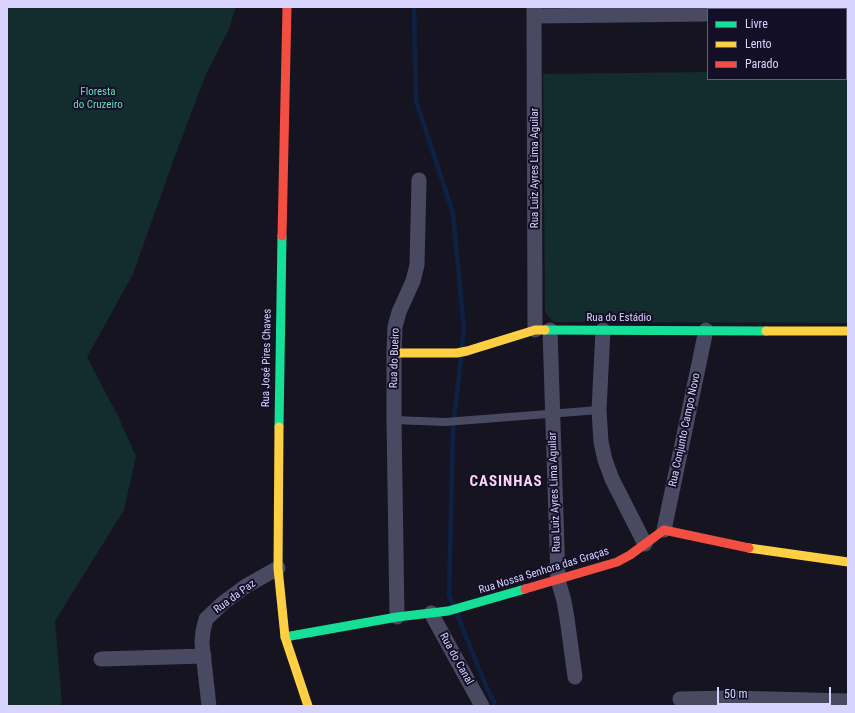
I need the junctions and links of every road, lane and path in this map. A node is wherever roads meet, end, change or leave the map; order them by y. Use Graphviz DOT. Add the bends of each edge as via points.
graph roads {
  1 [pos="287,7"];
  2 [pos="535,11"];
  3 [pos="707,14"];
  4 [pos="419,180"];
  5 [pos="534,330"];
  6 [pos="550,330"];
  7 [pos="603,330"];
  8 [pos="706,330"];
  9 [pos="848,331"];
  10 [pos="394,353"];
  11 [pos="599,410"];
  12 [pos="552,414"];
  13 [pos="394,420"];
  14 [pos="664,530"];
  15 [pos="645,544"];
  16 [pos="848,562"];
  17 [pos="278,568"];
  18 [pos="558,580"];
  19 [pos="431,613"];
  20 [pos="398,617"];
  21 [pos="285,637"];
  22 [pos="204,656"];
  23 [pos="102,659"];
  24 [pos="575,677"];
  25 [pos="680,699"];
  26 [pos="848,701"];
  27 [pos="209,706"];
  28 [pos="308,706"];
  29 [pos="482,706"];
  1 -- 17 [label="street, Rua José Pires Chaves" via="279,373"];
  2 -- 3 [label="street"];
  2 -- 5 [label="street, Rua Luiz Ayres Lima Aguilar"];
  4 -- 10 [label="street, Rua do Bueiro" via="417,265 414,281 399,312 395,327"];
  5 -- 6 [label="street, Rua do Estádio"];
  5 -- 10 [label="street, Rua do Estádio" via="457,353"];
  6 -- 7 [label="street, Rua do Estádio"];
  6 -- 12 [label="street, Rua Luiz Ayres Lima Aguilar"];
  7 -- 8 [label="street, Rua do Estádio"];
  7 -- 11 [label="street"];
  8 -- 9 [label="street, Rua do Estádio"];
  8 -- 14 [label="street, Rua Conjunto Campo Novo"];
  10 -- 13 [label="street, Rua do Bueiro"];
  11 -- 12 [label="lane"];
  11 -- 15 [label="street" via="601,442 609,473"];
  12 -- 13 [label="lane" via="445,422"];
  12 -- 18 [label="street, Rua Luiz Ayres Lima Aguilar"];
  13 -- 20 [label="street, Rua do Bueiro"];
  14 -- 15 [label="street, Rua Nossa Senhora das Graças"];
  14 -- 16 [label="street" via="751,548"];
  15 -- 18 [label="street, Rua Nossa Senhora das Graças" via="617,562"];
  17 -- 21 [label="street, Rua José Pires Chaves"];
  17 -- 22 [label="street, Rua da Paz" via="246,586 222,603 206,619 202,643"];
  18 -- 19 [label="street, Rua Nossa Senhora das Graças" via="463,608"];
  18 -- 24 [label="street, Rua Luiz Ayres Lima Aguilar" via="567,618"];
  19 -- 20 [label="street, Rua Nossa Senhora das Graças"];
  19 -- 29 [label="street, Rua do Canal"];
  20 -- 21 [label="street, Rua Nossa Senhora das Graças"];
  21 -- 28 [label="street, Rua José Pires Chaves"];
  22 -- 23 [label="street"];
  22 -- 27 [label="street, Rua da Paz"];
  25 -- 26 [label="street"];
}
